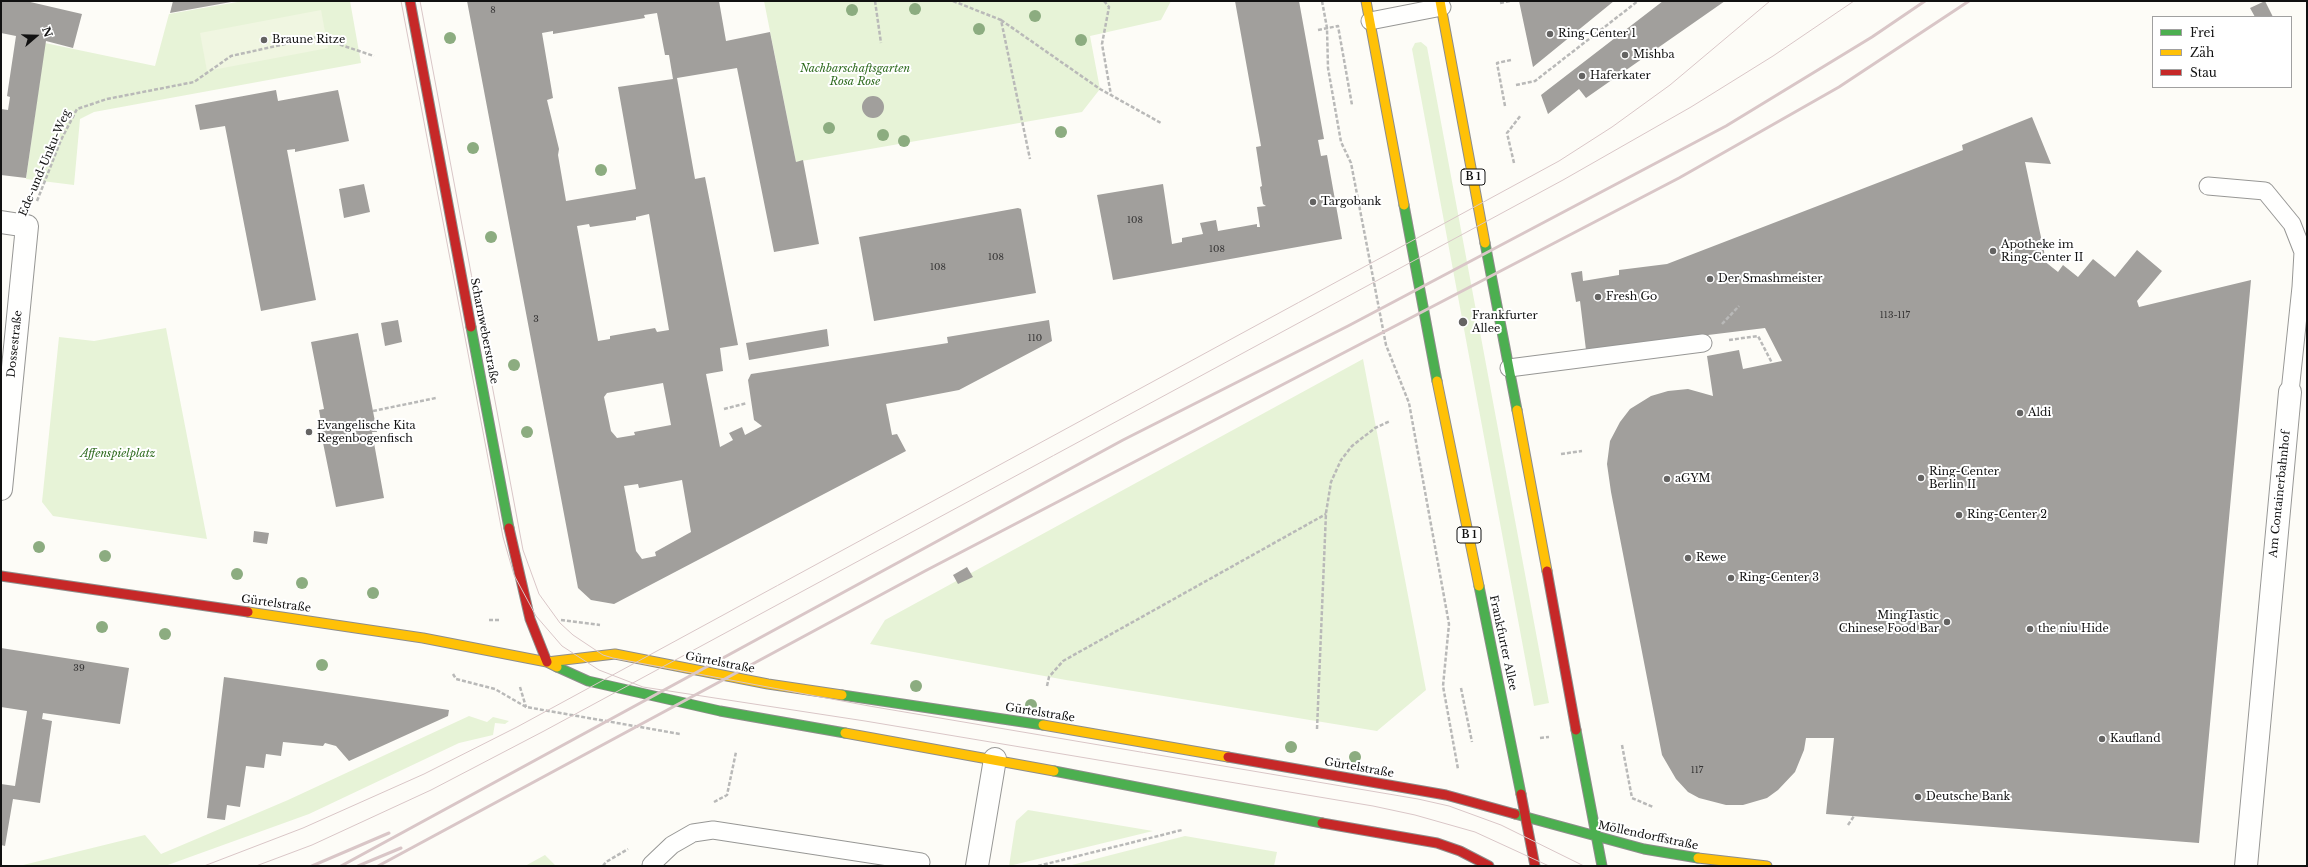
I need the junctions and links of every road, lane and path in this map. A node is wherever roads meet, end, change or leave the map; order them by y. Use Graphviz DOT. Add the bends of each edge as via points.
graph roads {
  1 [pos="410,1"];
  2 [pos="874,1"];
  3 [pos="953,1"];
  4 [pos="1104,1"];
  5 [pos="1322,1"];
  6 [pos="1366,1"];
  7 [pos="1510,1"];
  8 [pos="1638,1"];
  9 [pos="1500,3"];
  10 [pos="1441,4"];
  11 [pos="1001,20"];
  12 [pos="1370,20"];
  13 [pos="1327,28"];
  14 [pos="1318,30"];
  15 [pos="881,42"];
  16 [pos="374,56"];
  17 [pos="1511,60"];
  18 [pos="1516,85"];
  19 [pos="1111,96"];
  20 [pos="1352,105"];
  21 [pos="1505,106"];
  22 [pos="1521,115"];
  23 [pos="1162,123"];
  24 [pos="1030,159"];
  25 [pos="1514,163"];
  26 [pos="2208,186"];
  27 [pos="1,222"];
  28 [pos="27,226"];
  29 [pos="1739,306"];
  30 [pos="1703,343"];
  31 [pos="1772,363"];
  32 [pos="1509,368"];
  33 [pos="2290,392"];
  34 [pos="436,398"];
  35 [pos="747,402"];
  36 [pos="724,409"];
  37 [pos="373,411"];
  38 [pos="1390,421"];
  39 [pos="1582,451"];
  40 [pos="1561,454"];
  41 [pos="1,489"];
  42 [pos="1326,513"];
  43 [pos="1,576"];
  44 [pos="547,662"];
  45 [pos="1047,686"];
  46 [pos="520,688"];
  47 [pos="1461,688"];
  48 [pos="526,707"];
  49 [pos="1317,730"];
  50 [pos="1472,742"];
  51 [pos="1622,745"];
  52 [pos="736,752"];
  53 [pos="995,759"];
  54 [pos="1458,768"];
  55 [pos="732,770"];
  56 [pos="1653,807"];
  57 [pos="1854,816"];
  58 [pos="1526,818"];
  59 [pos="1848,825"];
  60 [pos="1182,830"];
  61 [pos="1597,837"];
  62 [pos="921,862"];
  63 [pos="652,866"];
  64 [pos="976,866"];
  65 [pos="1038,866"];
  66 [pos="1489,866"];
  67 [pos="1535,866"];
  68 [pos="1602,866"];
  69 [pos="1767,866"];
  70 [pos="2246,866"];
  1 -- 44 [label="main road, Scharnweberstraße" via="514,554 530,619"];
  2 -- 15 [label="path"];
  3 -- 11 [label="path"];
  4 -- 19 [label="path" via="1109,7 1102,44"];
  5 -- 13 [label="path"];
  6 -- 12 [label="main road, Frankfurter Allee / B 1"];
  7 -- 9 [label="path"];
  8 -- 18 [label="path" via="1535,81"];
  10 -- 12 [label="lane"];
  10 -- 32 [label="main road, B 1"];
  11 -- 19 [label="path"];
  11 -- 24 [label="path"];
  12 -- 58 [label="main road, Frankfurter Allee / B 1" via="1430,349"];
  13 -- 14 [label="path"];
  13 -- 20 [label="path" via="1338,26"];
  13 -- 54 [label="path" via="1328,68 1341,142 1351,163 1386,345 1409,403 1449,624 1443,686"];
  16 -- 28 [label="path, Ede-und-Unku-Weg" via="317,37 231,56 194,82 107,99 77,108 61,140"];
  17 -- 21 [label="path" via="1497,63"];
  19 -- 23 [label="path"];
  22 -- 25 [label="path" via="1507,133"];
  26 -- 33 [label="lane, Am Containerbahnhof" via="2265,191 2292,224 2303,252"];
  27 -- 28 [label="street"];
  28 -- 41 [label="street, Dossestraße"];
  29 -- 30 [label="path"];
  30 -- 31 [label="path" via="1758,336"];
  30 -- 32 [label="lane"];
  32 -- 61 [label="main road, B 1"];
  33 -- 70 [label="street, Am Containerbahnhof"];
  34 -- 37 [label="path"];
  35 -- 36 [label="path"];
  38 -- 42 [label="path" via="1375,428 1341,460 1331,482"];
  39 -- 40 [label="path"];
  42 -- 45 [label="path" via="1063,661 1049,677"];
  42 -- 49 [label="path"];
  43 -- 44 [label="main road, Gürtelstraße" via="423,638"];
  44 -- 53 [label="main road, Gürtelstraße" via="588,681 720,711"];
  44 -- 58 [label="main road, Gürtelstraße" via="615,654 768,684 1054,728 1424,791"];
  46 -- 48 [label="path"];
  47 -- 50 [label="path"];
  51 -- 56 [label="path" via="1632,798"];
  52 -- 55 [label="path"];
  53 -- 64 [label="street"];
  53 -- 66 [label="main road, Gürtelstraße" via="1232,807 1437,843"];
  57 -- 59 [label="path"];
  58 -- 61 [label="main road, Möllendorffstraße"];
  58 -- 67 [label="main road, Frankfurter Allee / B 1"];
  60 -- 65 [label="path"];
  61 -- 68 [label="main road, B 1"];
  61 -- 69 [label="main road, Möllendorffstraße" via="1695,858"];
  62 -- 63 [label="lane" via="713,830 693,833 672,845"];
}
